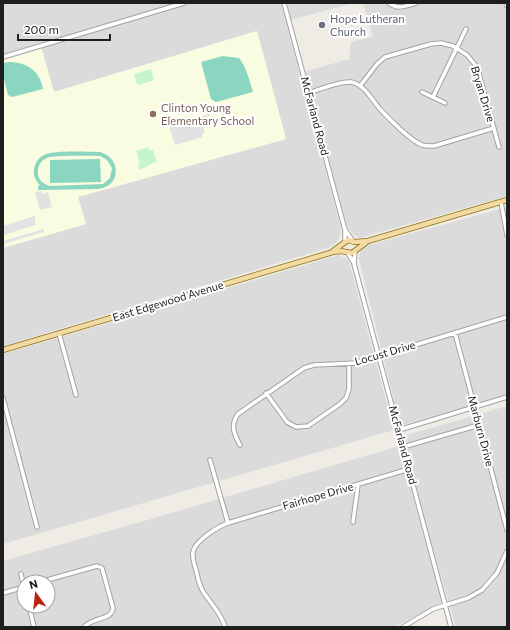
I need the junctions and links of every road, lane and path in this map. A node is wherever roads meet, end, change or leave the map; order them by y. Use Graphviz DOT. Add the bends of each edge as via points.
graph roads {
  1 [pos="184,3"];
  2 [pos="284,3"];
  3 [pos="389,3"];
  4 [pos="416,3"];
  5 [pos="506,3"];
  6 [pos="507,6"];
  7 [pos="466,29"];
  8 [pos="457,48"];
  9 [pos="3,57"];
  10 [pos="360,86"];
  11 [pos="422,92"];
  12 [pos="309,93"];
  13 [pos="433,97"];
  14 [pos="445,103"];
  15 [pos="494,128"];
  16 [pos="499,147"];
  17 [pos="507,200"];
  18 [pos="501,202"];
  19 [pos="345,230"];
  20 [pos="507,235"];
  21 [pos="353,241"];
  22 [pos="368,241"];
  23 [pos="344,243"];
  24 [pos="355,250"];
  25 [pos="332,252"];
  26 [pos="346,252"];
  27 [pos="354,264"];
  28 [pos="507,318"];
  29 [pos="60,333"];
  30 [pos="455,333"];
  31 [pos="3,350"];
  32 [pos="379,356"];
  33 [pos="349,364"];
  34 [pos="266,393"];
  35 [pos="76,395"];
  36 [pos="507,397"];
  37 [pos="3,398"];
  38 [pos="475,406"];
  39 [pos="480,424"];
  40 [pos="398,430"];
  41 [pos="240,446"];
  42 [pos="403,447"];
  43 [pos="210,460"];
  44 [pos="409,469"];
  45 [pos="358,485"];
  46 [pos="353,522"];
  47 [pos="228,523"];
  48 [pos="37,527"];
  49 [pos="507,530"];
  50 [pos="507,545"];
  51 [pos="506,551"];
  52 [pos="56,577"];
  53 [pos="16,589"];
  54 [pos="3,593"];
  55 [pos="445,605"];
  56 [pos="30,614"];
  57 [pos="34,627"];
  58 [pos="84,627"];
  59 [pos="225,627"];
  60 [pos="403,627"];
  61 [pos="451,627"];
  1 -- 9 [label="street"];
  2 -- 12 [label="street, McFarland Road"];
  3 -- 4 [label="street" via="399,7"];
  5 -- 6 [label="street"];
  7 -- 8 [label="street"];
  8 -- 10 [label="street" via="431,44 385,57"];
  8 -- 13 [label="street"];
  8 -- 15 [label="street, Bryan Drive" via="477,67"];
  10 -- 12 [label="street" via="345,82"];
  10 -- 15 [label="street" via="400,128 418,143 427,146"];
  11 -- 13 [label="street"];
  12 -- 19 [label="street, McFarland Road"];
  13 -- 14 [label="street"];
  15 -- 16 [label="street, Bryan Drive"];
  17 -- 18 [label="main road, East Edgewood Avenue"];
  18 -- 20 [label="street"];
  18 -- 22 [label="main road, East Edgewood Avenue"];
  19 -- 21 [label="street, McFarland Road"];
  19 -- 23 [label="street, McFarland Road"];
  21 -- 22 [label="main road, East Edgewood Avenue"];
  21 -- 23 [label="main road, East Edgewood Avenue" via="348,240"];
  21 -- 24 [label="main road" via="356,245"];
  22 -- 24 [label="main road, East Edgewood Avenue"];
  23 -- 25 [label="main road, East Edgewood Avenue"];
  23 -- 26 [label="main road"];
  24 -- 26 [label="main road, East Edgewood Avenue"];
  24 -- 27 [label="street, McFarland Road"];
  25 -- 26 [label="main road, East Edgewood Avenue"];
  25 -- 29 [label="main road, East Edgewood Avenue"];
  26 -- 27 [label="street, McFarland Road"];
  27 -- 32 [label="street, McFarland Road"];
  28 -- 30 [label="street, Locust Drive"];
  29 -- 31 [label="main road, East Edgewood Avenue"];
  29 -- 35 [label="street"];
  30 -- 32 [label="street, Locust Drive"];
  30 -- 38 [label="street, Marburn Drive"];
  32 -- 33 [label="street, Locust Drive"];
  32 -- 40 [label="street, McFarland Road"];
  33 -- 34 [label="street, Locust Drive" via="308,366"];
  33 -- 34 [label="street" via="349,389 346,398 308,426 296,427 287,422"];
  34 -- 41 [label="street, Locust Drive" via="235,417 233,430"];
  36 -- 38 [label="street"];
  37 -- 48 [label="street"];
  38 -- 39 [label="street, Marburn Drive"];
  38 -- 40 [label="street"];
  39 -- 42 [label="street"];
  39 -- 49 [label="street, Marburn Drive"];
  40 -- 42 [label="street, McFarland Road"];
  42 -- 44 [label="street, McFarland Road"];
  43 -- 47 [label="street"];
  44 -- 45 [label="street, Fairhope Drive"];
  44 -- 55 [label="street, McFarland Road"];
  45 -- 46 [label="street"];
  45 -- 47 [label="street, Fairhope Drive"];
  47 -- 59 [label="street, Fairhope Drive" via="199,542 193,554 200,586 220,614"];
  50 -- 51 [label="street"];
  51 -- 55 [label="street" via="498,571 487,586 468,598"];
  52 -- 58 [label="street" via="96,566 103,571 113,608 112,613 93,620"];
  53 -- 54 [label="street"];
  55 -- 60 [label="street" via="429,611"];
  55 -- 61 [label="street, McFarland Road"];
  56 -- 57 [label="street"];
}
